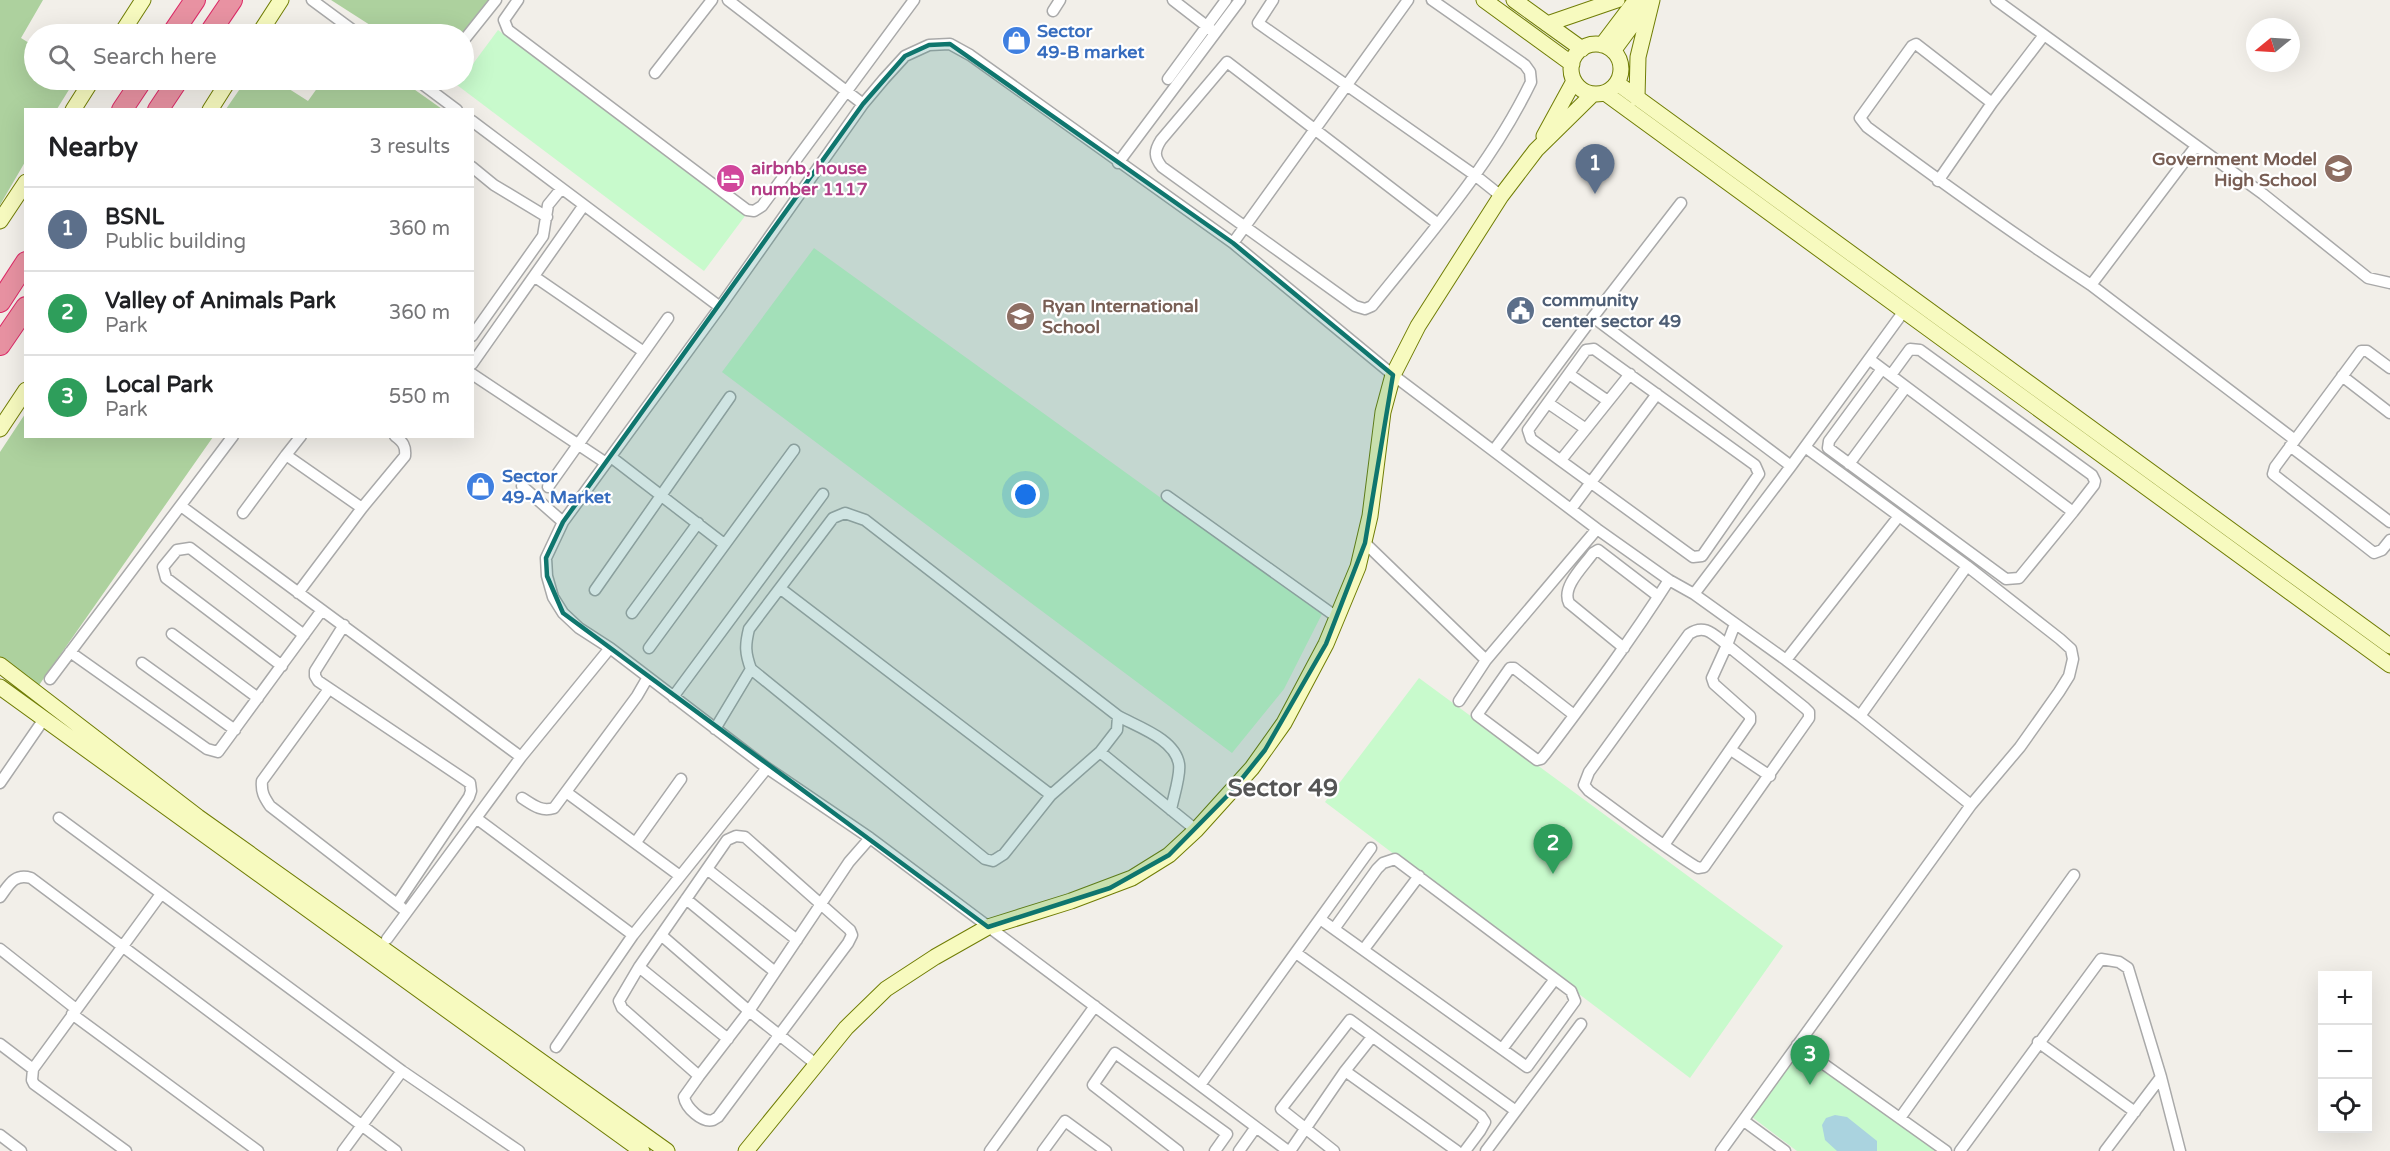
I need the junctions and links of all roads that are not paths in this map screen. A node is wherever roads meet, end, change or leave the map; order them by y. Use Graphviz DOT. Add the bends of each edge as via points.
graph roads {
  1 [pos="143,0"];
  2 [pos="195,0"];
  3 [pos="232,0"];
  4 [pos="281,0"];
  5 [pos="312,0"];
  6 [pos="496,0"];
  7 [pos="518,0"];
  8 [pos="712,0"];
  9 [pos="728,0"];
  10 [pos="914,0"];
  11 [pos="1060,0"];
  12 [pos="1173,0"];
  13 [pos="1226,0"];
  14 [pos="1240,0"];
  15 [pos="1273,0"];
  16 [pos="1408,0"];
  17 [pos="1432,0"];
  18 [pos="1484,0"];
  19 [pos="1514,0"];
  20 [pos="1617,0"];
  21 [pos="1636,0"];
  22 [pos="1651,0"];
  23 [pos="1996,0"];
  24 [pos="1053,11"];
  25 [pos="127,24"];
  26 [pos="179,24"];
  27 [pos="216,24"];
  28 [pos="265,24"];
  29 [pos="344,24"];
  30 [pos="1547,24"];
  31 [pos="474,28"];
  32 [pos="1212,29"];
  33 [pos="2044,35"];
  34 [pos="1607,48"];
  35 [pos="1582,49"];
  36 [pos="1572,64"];
  37 [pos="655,73"];
  38 [pos="1168,79"];
  39 [pos="1574,81"];
  40 [pos="1347,85"];
  41 [pos="86,90"];
  42 [pos="135,90"];
  43 [pos="171,90"];
  44 [pos="223,90"];
  45 [pos="434,90"];
  46 [pos="1605,90"];
  47 [pos="848,92"];
  48 [pos="1637,98"];
  49 [pos="1992,103"];
  50 [pos="863,104"];
  51 [pos="74,108"];
  52 [pos="123,108"];
  53 [pos="159,108"];
  54 [pos="211,108"];
  55 [pos="455,108"];
  56 [pos="474,123"];
  57 [pos="1315,129"];
  58 [pos="2196,146"];
  59 [pos="1536,150"];
  60 [pos="1119,163"];
  61 [pos="474,169"];
  62 [pos="1476,176"];
  63 [pos="1938,181"];
  64 [pos="24,185"];
  65 [pos="561,189"];
  66 [pos="1501,196"];
  67 [pos="1681,202"];
  68 [pos="584,205"];
  69 [pos="547,217"];
  70 [pos="0,221"];
  71 [pos="1438,224"];
  72 [pos="1245,227"];
  73 [pos="1233,243"];
  74 [pos="24,265"];
  75 [pos="535,277"];
  76 [pos="2390,283"];
  77 [pos="2091,285"];
  78 [pos="0,302"];
  79 [pos="720,307"];
  80 [pos="24,310"];
  81 [pos="1904,311"];
  82 [pos="1593,317"];
  83 [pos="668,318"];
  84 [pos="474,333"];
  85 [pos="0,345"];
  86 [pos="644,352"];
  87 [pos="1869,359"];
  88 [pos="474,361"];
  89 [pos="2390,368"];
  90 [pos="1886,372"];
  91 [pos="1569,374"];
  92 [pos="1630,374"];
  93 [pos="474,375"];
  94 [pos="1393,375"];
  95 [pos="2342,376"];
  96 [pos="1906,387"];
  97 [pos="24,393"];
  98 [pos="1657,394"];
  99 [pos="730,397"];
  100 [pos="1608,401"];
  101 [pos="1548,403"];
  102 [pos="2390,413"];
  103 [pos="2,422"];
  104 [pos="1586,429"];
  105 [pos="232,438"];
  106 [pos="299,438"];
  107 [pos="398,438"];
  108 [pos="2292,443"];
  109 [pos="577,445"];
  110 [pos="1804,447"];
  111 [pos="794,450"];
  112 [pos="1494,450"];
  113 [pos="286,455"];
  114 [pos="608,460"];
  115 [pos="1561,460"];
  116 [pos="1849,464"];
  117 [pos="1791,466"];
  118 [pos="1591,482"];
  119 [pos="522,486"];
  120 [pos="548,487"];
  121 [pos="823,494"];
  122 [pos="663,495"];
  123 [pos="1167,496"];
  124 [pos="181,506"];
  125 [pos="362,508"];
  126 [pos="1571,509"];
  127 [pos="2073,512"];
  128 [pos="243,513"];
  129 [pos="1899,516"];
  130 [pos="563,522"];
  131 [pos="2390,522"];
  132 [pos="698,523"];
  133 [pos="1597,530"];
  134 [pos="2390,540"];
  135 [pos="1365,543"];
  136 [pos="724,544"];
  137 [pos="1967,566"];
  138 [pos="1669,580"];
  139 [pos="781,589"];
  140 [pos="595,590"];
  141 [pos="298,592"];
  142 [pos="1694,594"];
  143 [pos="1658,596"];
  144 [pos="322,610"];
  145 [pos="632,613"];
  146 [pos="1338,618"];
  147 [pos="1735,624"];
  148 [pos="344,625"];
  149 [pos="172,634"];
  150 [pos="304,634"];
  151 [pos="1727,645"];
  152 [pos="2390,646"];
  153 [pos="610,648"];
  154 [pos="649,648"];
  155 [pos="1624,648"];
  156 [pos="70,652"];
  157 [pos="1486,660"];
  158 [pos="1786,660"];
  159 [pos="142,663"];
  160 [pos="0,665"];
  161 [pos="2390,665"];
  162 [pos="282,666"];
  163 [pos="751,669"];
  164 [pos="648,677"];
  165 [pos="50,679"];
  166 [pos="0,687"];
  167 [pos="329,689"];
  168 [pos="673,697"];
  169 [pos="258,698"];
  170 [pos="1459,701"];
  171 [pos="1575,715"];
  172 [pos="1119,716"];
  173 [pos="1860,716"];
  174 [pos="44,719"];
  175 [pos="715,729"];
  176 [pos="235,730"];
  177 [pos="1731,750"];
  178 [pos="1100,752"];
  179 [pos="521,757"];
  180 [pos="767,768"];
  181 [pos="1770,776"];
  182 [pos="681,779"];
  183 [pos="0,783"];
  184 [pos="566,792"];
  185 [pos="1051,795"];
  186 [pos="522,798"];
  187 [pos="1971,805"];
  188 [pos="1171,810"];
  189 [pos="59,818"];
  190 [pos="476,818"];
  191 [pos="1196,830"];
  192 [pos="870,838"];
  193 [pos="636,842"];
  194 [pos="1664,845"];
  195 [pos="1371,849"];
  196 [pos="707,869"];
  197 [pos="2074,875"];
  198 [pos="680,876"];
  199 [pos="1419,876"];
  200 [pos="161,894"];
  201 [pos="0,897"];
  202 [pos="686,899"];
  203 [pos="822,903"];
  204 [pos="397,904"];
  205 [pos="407,912"];
  206 [pos="1320,919"];
  207 [pos="988,927"];
  208 [pos="1334,929"];
  209 [pos="633,935"];
  210 [pos="661,935"];
  211 [pos="387,939"];
  212 [pos="797,940"];
  213 [pos="123,946"];
  214 [pos="0,949"];
  215 [pos="1364,950"];
  216 [pos="1296,953"];
  217 [pos="639,967"];
  218 [pos="776,972"];
  219 [pos="1555,979"];
  220 [pos="1095,1006"];
  221 [pos="74,1011"];
  222 [pos="749,1011"];
  223 [pos="1581,1024"];
  224 [pos="779,1035"];
  225 [pos="1372,1037"];
  226 [pos="728,1039"];
  227 [pos="2038,1042"];
  228 [pos="0,1044"];
  229 [pos="1797,1045"];
  230 [pos="556,1047"];
  231 [pos="1502,1049"];
  232 [pos="817,1065"];
  233 [pos="33,1069"];
  234 [pos="402,1071"];
  235 [pos="1345,1071"];
  236 [pos="699,1076"];
  237 [pos="2162,1077"];
  238 [pos="1200,1085"];
  239 [pos="1516,1111"];
  240 [pos="2135,1112"];
  241 [pos="1900,1118"];
  242 [pos="1744,1121"];
  243 [pos="362,1126"];
  244 [pos="1256,1127"];
  245 [pos="1305,1129"];
  246 [pos="0,1136"];
  247 [pos="754,1146"];
  248 [pos="640,1150"];
  249 [pos="21,1151"];
  250 [pos="126,1151"];
  251 [pos="258,1151"];
  252 [pos="343,1151"];
  253 [pos="396,1151"];
  254 [pos="519,1151"];
  255 [pos="667,1151"];
  256 [pos="731,1151"];
  257 [pos="990,1151"];
  258 [pos="1043,1151"];
  259 [pos="1106,1151"];
  260 [pos="1178,1151"];
  261 [pos="1215,1151"];
  262 [pos="1239,1151"];
  263 [pos="1289,1151"];
  264 [pos="1334,1151"];
  265 [pos="1457,1151"];
  266 [pos="1465,1151"];
  267 [pos="1486,1151"];
  268 [pos="1721,1151"];
  269 [pos="1785,1151"];
  270 [pos="1946,1151"];
  271 [pos="1960,1151"];
  272 [pos="2105,1151"];
  273 [pos="2180,1151"];
  1 -- 25 [label="main road"];
  2 -- 26 [label="highway"];
  3 -- 27 [label="highway"];
  4 -- 28 [label="main road"];
  5 -- 29 [label="street"];
  6 -- 31 [label="street"];
  7 -- 47 [label="street" via="504,20 508,30 747,210 762,206"];
  8 -- 37 [label="street"];
  9 -- 47 [label="street"];
  10 -- 47 [label="street"];
  11 -- 24 [label="street"];
  12 -- 32 [label="street"];
  13 -- 32 [label="street"];
  14 -- 32 [label="street"];
  15 -- 40 [label="street" via="1258,23"];
  16 -- 40 [label="street"];
  17 -- 62 [label="street" via="1526,65 1530,72 1531,82 1523,99"];
  18 -- 36 [label="main road"];
  19 -- 30 [label="main road"];
  20 -- 30 [label="main road"];
  21 -- 34 [label="main road"];
  22 -- 34 [label="main road"];
  22 -- 48 [label="main road" via="1638,57"];
  23 -- 33 [label="street"];
  30 -- 35 [label="main road"];
  32 -- 38 [label="street"];
  32 -- 60 [label="street"];
  33 -- 49 [label="street"];
  33 -- 58 [label="street"];
  34 -- 35 [label="main road" via="1595,44"];
  34 -- 46 [label="main road" via="1621,66"];
  35 -- 36 [label="main road"];
  36 -- 39 [label="main road"];
  39 -- 46 [label="main road" via="1582,90"];
  39 -- 59 [label="main road"];
  40 -- 57 [label="street"];
  40 -- 62 [label="street"];
  41 -- 51 [label="main road"];
  42 -- 52 [label="highway"];
  43 -- 53 [label="highway"];
  44 -- 54 [label="main road"];
  45 -- 55 [label="street"];
  46 -- 48 [label="main road"];
  46 -- 59 [label="main road"];
  46 -- 81 [label="main road"];
  47 -- 50 [label="street"];
  48 -- 152 [label="main road"];
  49 -- 63 [label="street"];
  49 -- 63 [label="street" via="1916,44 1868,104 1860,117 1863,123"];
  50 -- 60 [label="street" via="905,56 929,45 950,44"];
  50 -- 79 [label="street"];
  56 -- 65 [label="street"];
  57 -- 71 [label="street"];
  57 -- 72 [label="street"];
  57 -- 72 [label="street" via="1227,62 1161,140 1155,156 1162,168"];
  58 -- 76 [label="street" via="2368,278"];
  58 -- 77 [label="street"];
  59 -- 66 [label="main road"];
  60 -- 73 [label="street"];
  61 -- 69 [label="street"];
  62 -- 66 [label="street"];
  62 -- 71 [label="street"];
  63 -- 77 [label="street"];
  64 -- 70 [label="main road"];
  65 -- 68 [label="street"];
  65 -- 69 [label="street" via="548,205"];
  66 -- 94 [label="main road" via="1418,327"];
  67 -- 82 [label="street"];
  68 -- 75 [label="street"];
  68 -- 79 [label="street"];
  69 -- 84 [label="street" via="543,236"];
  71 -- 72 [label="street" via="1372,306 1365,309 1355,306"];
  72 -- 73 [label="street"];
  73 -- 94 [label="street"];
  74 -- 78 [label="highway"];
  75 -- 86 [label="street"];
  75 -- 88 [label="street"];
  77 -- 108 [label="street"];
  79 -- 114 [label="street"];
  80 -- 85 [label="highway"];
  81 -- 87 [label="street"];
  81 -- 161 [label="main road"];
  82 -- 112 [label="street"];
  82 -- 117 [label="street"];
  83 -- 86 [label="street"];
  86 -- 109 [label="street"];
  87 -- 90 [label="street"];
  87 -- 110 [label="street"];
  89 -- 95 [label="street" via="2364,350"];
  90 -- 96 [label="street"];
  90 -- 116 [label="street" via="1829,441 1828,448"];
  90 -- 127 [label="street" via="1910,349 1920,350 2092,475 2094,485"];
  91 -- 92 [label="street" via="1586,351 1594,348"];
  91 -- 100 [label="street"];
  91 -- 101 [label="street"];
  92 -- 98 [label="street"];
  92 -- 100 [label="street"];
  93 -- 109 [label="street"];
  94 -- 112 [label="street"];
  94 -- 135 [label="main road" via="1383,412"];
  95 -- 102 [label="street"];
  95 -- 108 [label="street"];
  96 -- 116 [label="street"];
  96 -- 127 [label="street"];
  97 -- 103 [label="main road"];
  98 -- 118 [label="street"];
  98 -- 118 [label="street" via="1755,465 1759,474 1702,556 1694,557"];
  99 -- 122 [label="street"];
  100 -- 104 [label="street"];
  101 -- 104 [label="street"];
  101 -- 115 [label="street" via="1528,430 1531,439"];
  104 -- 115 [label="street"];
  105 -- 124 [label="street"];
  106 -- 113 [label="street"];
  107 -- 125 [label="street" via="406,448 405,456"];
  108 -- 131 [label="street"];
  108 -- 134 [label="street" via="2273,474 2374,553"];
  109 -- 114 [label="street"];
  109 -- 120 [label="street"];
  110 -- 117 [label="street"];
  110 -- 129 [label="street"];
  111 -- 136 [label="street"];
  112 -- 126 [label="street"];
  113 -- 125 [label="street"];
  113 -- 128 [label="street"];
  114 -- 122 [label="street"];
  114 -- 130 [label="street"];
  115 -- 118 [label="street"];
  116 -- 127 [label="street" via="2011,580 2025,573"];
  117 -- 142 [label="street"];
  118 -- 126 [label="street"];
  119 -- 130 [label="street"];
  121 -- 168 [label="street"];
  122 -- 132 [label="street"];
  122 -- 140 [label="street"];
  123 -- 146 [label="street"];
  124 -- 141 [label="street"];
  124 -- 156 [label="street"];
  125 -- 141 [label="street"];
  126 -- 133 [label="street"];
  129 -- 137 [label="street"];
  129 -- 158 [label="street"];
  130 -- 153 [label="street" via="546,558 553,597 562,613"];
  132 -- 136 [label="street"];
  132 -- 145 [label="street"];
  133 -- 138 [label="street"];
  133 -- 157 [label="street"];
  135 -- 146 [label="main road"];
  135 -- 157 [label="street"];
  136 -- 154 [label="street"];
  137 -- 173 [label="street"];
  137 -- 187 [label="street" via="2060,639 2071,649 2073,659 2059,692 2020,747"];
  138 -- 142 [label="street"];
  138 -- 143 [label="street"];
  139 -- 163 [label="street" via="749,629 745,654"];
  139 -- 172 [label="street" via="833,518 845,513 855,516"];
  139 -- 185 [label="street"];
  141 -- 144 [label="street"];
  142 -- 147 [label="street"];
  143 -- 155 [label="street"];
  143 -- 155 [label="street" via="1598,550 1567,590 1569,603"];
  144 -- 148 [label="street"];
  144 -- 150 [label="street"];
  146 -- 191 [label="main road" via="1284,723 1245,776"];
  147 -- 151 [label="street"];
  147 -- 158 [label="street"];
  148 -- 167 [label="street" via="315,671 318,681"];
  148 -- 179 [label="street"];
  149 -- 169 [label="street"];
  150 -- 162 [label="street"];
  150 -- 162 [label="street" via="190,548 177,550 163,567 166,578"];
  151 -- 177 [label="street" via="1712,678 1750,721"];
  151 -- 181 [label="street" via="1809,712"];
  151 -- 194 [label="street" via="1704,629 1689,634 1585,779 1589,791"];
  153 -- 164 [label="street"];
  153 -- 179 [label="street"];
  155 -- 171 [label="street"];
  156 -- 165 [label="street"];
  156 -- 176 [label="street" via="211,751 218,752"];
  157 -- 170 [label="street"];
  158 -- 173 [label="street"];
  159 -- 176 [label="street"];
  160 -- 255 [label="main road" via="198,817"];
  162 -- 169 [label="street"];
  163 -- 175 [label="street"];
  163 -- 185 [label="street" via="985,860 993,861 1004,854"];
  164 -- 168 [label="street"];
  164 -- 184 [label="street"];
  166 -- 174 [label="main road"];
  167 -- 204 [label="street" via="262,781 261,789 270,806"];
  167 -- 204 [label="street" via="470,783 469,797"];
  168 -- 175 [label="street"];
  169 -- 176 [label="street"];
  171 -- 171 [label="street" via="1537,760 1477,715 1510,668"];
  172 -- 178 [label="street" via="1117,730"];
  172 -- 188 [label="street" via="1169,745 1176,757 1180,765"];
  173 -- 187 [label="street"];
  174 -- 183 [label="street"];
  174 -- 248 [label="main road"];
  175 -- 180 [label="street"];
  177 -- 181 [label="street"];
  177 -- 194 [label="street"];
  178 -- 185 [label="street"];
  178 -- 188 [label="street"];
  179 -- 190 [label="street"];
  180 -- 192 [label="street"];
  180 -- 198 [label="street"];
  181 -- 194 [label="street" via="1704,867 1698,868"];
  182 -- 193 [label="street"];
  184 -- 186 [label="street" via="554,808 546,810"];
  184 -- 193 [label="street"];
  187 -- 229 [label="street"];
  188 -- 191 [label="street"];
  189 -- 200 [label="street"];
  190 -- 205 [label="street"];
  190 -- 209 [label="street"];
  191 -- 207 [label="main road" via="1168,855 1121,883"];
  192 -- 203 [label="street"];
  192 -- 207 [label="street"];
  193 -- 198 [label="street"];
  195 -- 206 [label="street"];
  196 -- 202 [label="street"];
  196 -- 203 [label="street" via="728,840 745,837"];
  196 -- 212 [label="street"];
  197 -- 241 [label="street"];
  198 -- 209 [label="street"];
  199 -- 208 [label="street" via="1395,859 1383,863"];
  199 -- 215 [label="street"];
  199 -- 219 [label="street"];
  200 -- 213 [label="street"];
  200 -- 234 [label="street"];
  201 -- 213 [label="street" via="14,878 31,878"];
  202 -- 210 [label="street"];
  202 -- 218 [label="street"];
  203 -- 212 [label="street"];
  203 -- 224 [label="street" via="852,935"];
  204 -- 205 [label="street"];
  205 -- 211 [label="street"];
  206 -- 208 [label="street"];
  206 -- 216 [label="street"];
  207 -- 220 [label="street"];
  207 -- 232 [label="main road" via="886,989 846,1028"];
  208 -- 215 [label="street"];
  209 -- 230 [label="street"];
  210 -- 217 [label="street"];
  210 -- 222 [label="street"];
  212 -- 218 [label="street"];
  213 -- 221 [label="street"];
  213 -- 243 [label="street"];
  214 -- 221 [label="street"];
  215 -- 231 [label="street"];
  216 -- 238 [label="street"];
  216 -- 239 [label="street"];
  217 -- 226 [label="street"];
  217 -- 236 [label="street" via="618,1001"];
  218 -- 222 [label="street"];
  219 -- 231 [label="street"];
  219 -- 231 [label="street" via="1571,991 1575,1001 1527,1067"];
  220 -- 238 [label="street"];
  220 -- 257 [label="street"];
  221 -- 233 [label="street"];
  221 -- 251 [label="street"];
  222 -- 224 [label="street"];
  222 -- 226 [label="street"];
  223 -- 239 [label="street"];
  224 -- 232 [label="street"];
  224 -- 236 [label="street" via="713,1120 704,1120 684,1101"];
  225 -- 235 [label="street"];
  225 -- 245 [label="street" via="1350,1020 1281,1109"];
  225 -- 266 [label="street" via="1481,1116 1485,1122"];
  226 -- 236 [label="street"];
  227 -- 237 [label="street" via="2101,959 2119,962 2128,968"];
  227 -- 240 [label="street"];
  227 -- 271 [label="street"];
  228 -- 233 [label="street"];
  229 -- 241 [label="street"];
  229 -- 242 [label="street"];
  232 -- 247 [label="main road"];
  233 -- 250 [label="street" via="34,1084"];
  234 -- 243 [label="street"];
  234 -- 254 [label="street"];
  235 -- 245 [label="street"];
  235 -- 265 [label="street"];
  237 -- 240 [label="street"];
  237 -- 273 [label="street"];
  238 -- 244 [label="street"];
  239 -- 267 [label="street"];
  240 -- 272 [label="street"];
  241 -- 270 [label="street"];
  242 -- 268 [label="street"];
  242 -- 269 [label="street"];
  243 -- 252 [label="street"];
  243 -- 253 [label="street"];
  244 -- 262 [label="street"];
  244 -- 263 [label="street"];
  245 -- 263 [label="street"];
  245 -- 264 [label="street"];
  246 -- 249 [label="street"];
  247 -- 256 [label="main road"];
  258 -- 259 [label="street" via="1065,1121"];
  260 -- 261 [label="street" via="1094,1085 1115,1053 1227,1134"];
}
